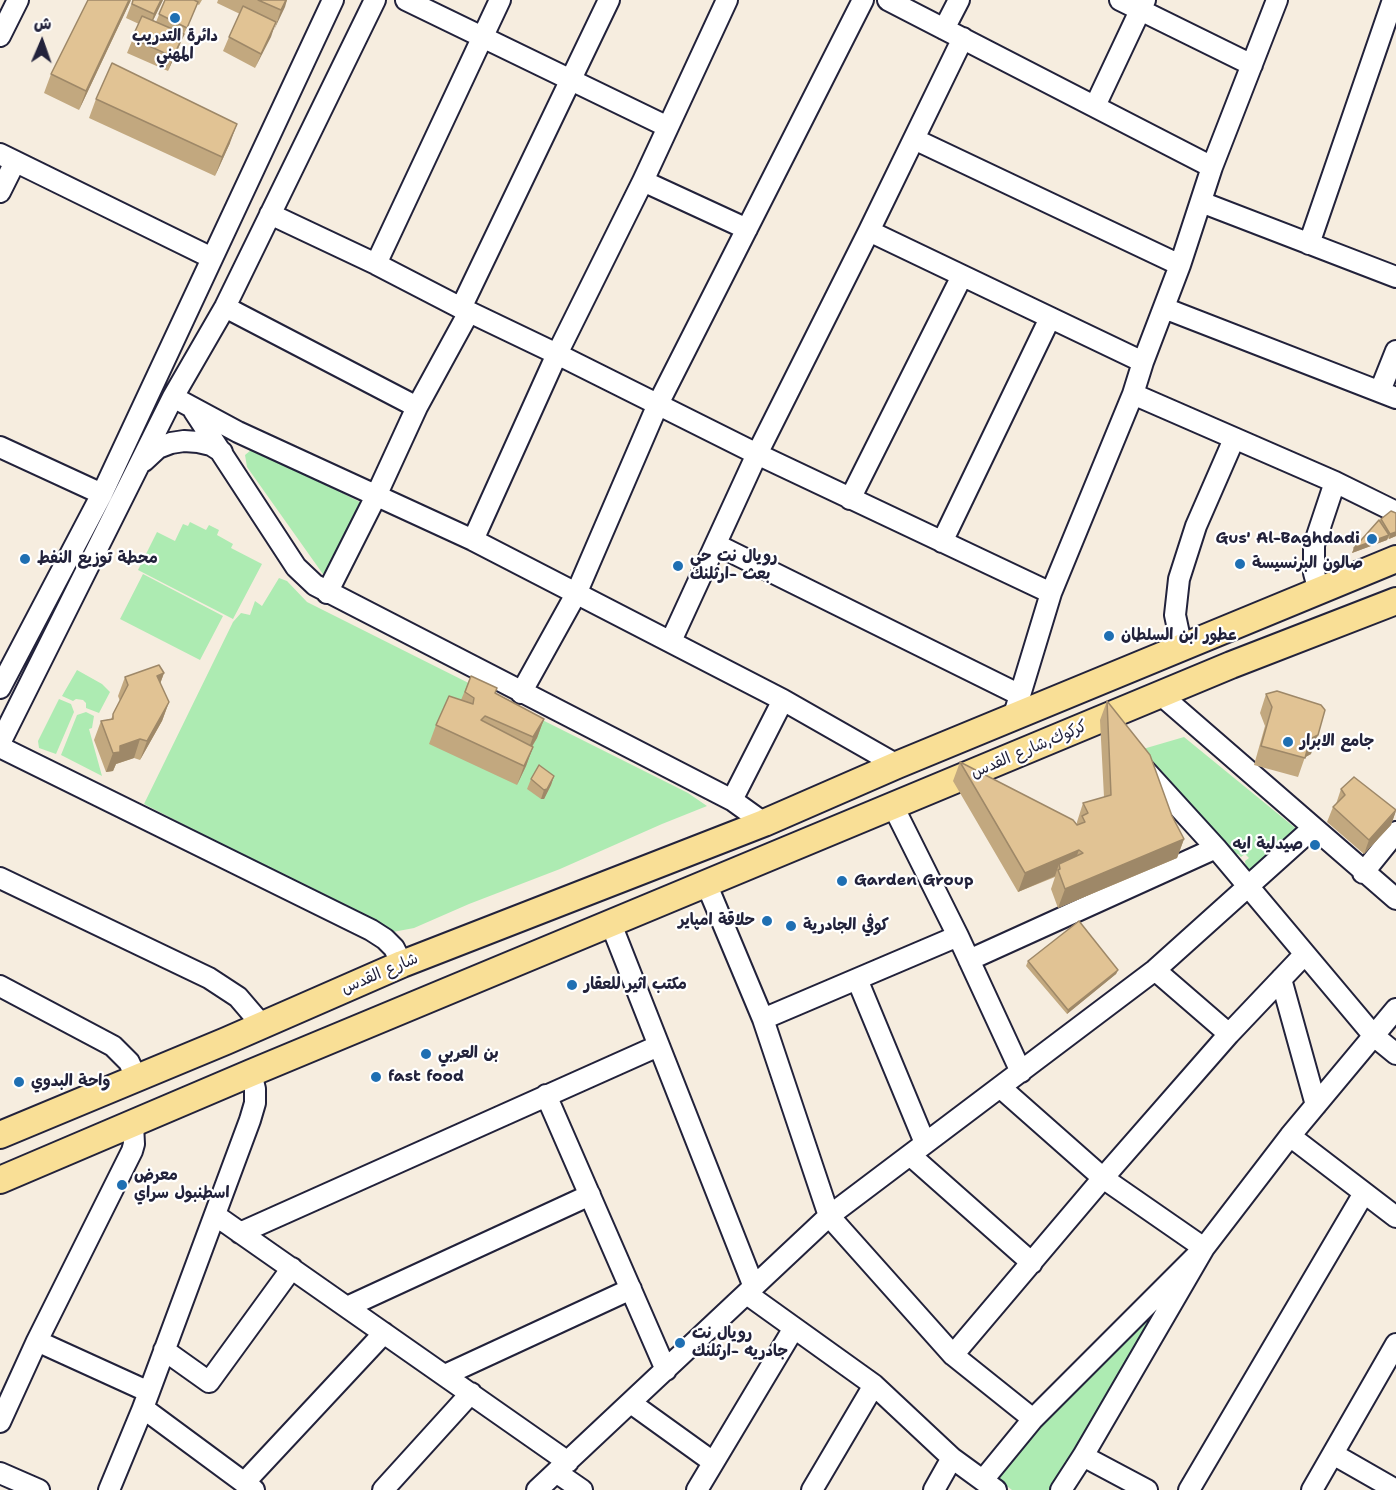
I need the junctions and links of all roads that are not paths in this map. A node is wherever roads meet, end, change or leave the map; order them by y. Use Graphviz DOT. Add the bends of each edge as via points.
graph roads {
  1 [pos="18,0"];
  2 [pos="333,0"];
  3 [pos="375,0"];
  4 [pos="406,0"];
  5 [pos="500,0"];
  6 [pos="609,0"];
  7 [pos="727,0"];
  8 [pos="863,0"];
  9 [pos="888,0"];
  10 [pos="959,0"];
  11 [pos="1120,0"];
  12 [pos="1277,0"];
  13 [pos="1393,0"];
  14 [pos="1143,5"];
  15 [pos="944,29"];
  16 [pos="0,36"];
  17 [pos="481,37"];
  18 [pos="963,38"];
  19 [pos="1252,65"];
  20 [pos="570,80"];
  21 [pos="1095,106"];
  22 [pos="668,127"];
  23 [pos="914,139"];
  24 [pos="7,158"];
  25 [pos="1212,167"];
  26 [pos="643,181"];
  27 [pos="0,192"];
  28 [pos="1202,202"];
  29 [pos="270,214"];
  30 [pos="747,229"];
  31 [pos="869,231"];
  32 [pos="1310,244"];
  33 [pos="212,258"];
  34 [pos="376,264"];
  35 [pos="1180,265"];
  36 [pos="962,276"];
  37 [pos="1396,277"];
  38 [pos="225,307"];
  39 [pos="1164,308"];
  40 [pos="465,310"];
  41 [pos="1050,318"];
  42 [pos="1396,351"];
  43 [pos="557,354"];
  44 [pos="1143,362"];
  45 [pos="1133,394"];
  46 [pos="1388,394"];
  47 [pos="173,397"];
  48 [pos="658,404"];
  49 [pos="191,406"];
  50 [pos="417,407"];
  51 [pos="238,432"];
  52 [pos="1234,439"];
  53 [pos="0,447"];
  54 [pos="220,449"];
  55 [pos="757,454"];
  56 [pos="138,467"];
  57 [pos="1335,482"];
  58 [pos="102,494"];
  59 [pos="376,496"];
  60 [pos="850,499"];
  61 [pos="1396,512"];
  62 [pos="473,540"];
  63 [pos="942,542"];
  64 [pos="717,545"];
  65 [pos="1396,560"];
  66 [pos="65,563"];
  67 [pos="85,573"];
  68 [pos="1319,591"];
  69 [pos="327,593"];
  70 [pos="1051,593"];
  71 [pos="576,594"];
  72 [pos="1396,601"];
  73 [pos="1217,634"];
  74 [pos="671,641"];
  75 [pos="1182,648"];
  76 [pos="1231,665"];
  77 [pos="0,688"];
  78 [pos="521,693"];
  79 [pos="1161,694"];
  80 [pos="783,700"];
  81 [pos="1017,706"];
  82 [pos="0,745"];
  83 [pos="1131,754"];
  84 [pos="897,765"];
  85 [pos="732,800"];
  86 [pos="893,806"];
  87 [pos="764,823"];
  88 [pos="1313,828"];
  89 [pos="1396,832"];
  90 [pos="1216,848"];
  91 [pos="1364,873"];
  92 [pos="0,878"];
  93 [pos="706,883"];
  94 [pos="1248,886"];
  95 [pos="1396,899"];
  96 [pos="620,919"];
  97 [pos="958,936"];
  98 [pos="1304,955"];
  99 [pos="969,960"];
  100 [pos="402,964"];
  101 [pos="1155,970"];
  102 [pos="857,979"];
  103 [pos="1281,979"];
  104 [pos="2,991"];
  105 [pos="1396,1009"];
  106 [pos="763,1019"];
  107 [pos="262,1025"];
  108 [pos="1229,1034"];
  109 [pos="1374,1036"];
  110 [pos="658,1046"];
  111 [pos="1396,1054"];
  112 [pos="1021,1072"];
  113 [pos="251,1073"];
  114 [pos="136,1077"];
  115 [pos="1000,1087"];
  116 [pos="546,1095"];
  117 [pos="1316,1105"];
  118 [pos="133,1124"];
  119 [pos="0,1135"];
  120 [pos="1290,1136"];
  121 [pos="918,1149"];
  122 [pos="1103,1178"];
  123 [pos="0,1180"];
  124 [pos="1364,1193"];
  125 [pos="590,1195"];
  126 [pos="215,1215"];
  127 [pos="829,1216"];
  128 [pos="1396,1217"];
  129 [pos="240,1233"];
  130 [pos="1204,1248"];
  131 [pos="1032,1263"];
  132 [pos="292,1268"];
  133 [pos="631,1289"];
  134 [pos="750,1290"];
  135 [pos="347,1307"];
  136 [pos="794,1328"];
  137 [pos="384,1333"];
  138 [pos="37,1341"];
  139 [pos="1396,1344"];
  140 [pos="164,1350"];
  141 [pos="953,1355"];
  142 [pos="666,1370"];
  143 [pos="1389,1371"];
  144 [pos="445,1375"];
  145 [pos="874,1385"];
  146 [pos="471,1394"];
  147 [pos="146,1400"];
  148 [pos="631,1403"];
  149 [pos="1033,1419"];
  150 [pos="0,1422"];
  151 [pos="1333,1454"];
  152 [pos="1083,1456"];
  153 [pos="952,1458"];
  154 [pos="713,1462"];
  155 [pos="562,1467"];
  156 [pos="0,1473"];
  157 [pos="990,1485"];
  158 [pos="249,1486"];
  159 [pos="39,1490"];
  160 [pos="109,1490"];
  161 [pos="383,1490"];
  162 [pos="537,1490"];
  163 [pos="582,1490"];
  164 [pos="697,1490"];
  165 [pos="812,1490"];
  166 [pos="934,1490"];
  167 [pos="1061,1490"];
  168 [pos="1147,1490"];
  169 [pos="1189,1490"];
  170 [pos="1312,1490"];
  171 [pos="1396,1490"];
  1 -- 16 [label="street"];
  2 -- 33 [label="street"];
  3 -- 29 [label="street"];
  4 -- 17 [label="street"];
  5 -- 17 [label="street"];
  6 -- 20 [label="street"];
  7 -- 22 [label="street"];
  8 -- 30 [label="street"];
  9 -- 15 [label="street"];
  10 -- 15 [label="street"];
  11 -- 14 [label="street"];
  12 -- 19 [label="street"];
  13 -- 32 [label="street"];
  14 -- 19 [label="street"];
  14 -- 21 [label="street"];
  15 -- 18 [label="street"];
  17 -- 20 [label="street"];
  17 -- 34 [label="street"];
  18 -- 21 [label="street"];
  18 -- 23 [label="street"];
  19 -- 25 [label="street"];
  20 -- 22 [label="street"];
  20 -- 40 [label="street"];
  21 -- 25 [label="street"];
  22 -- 26 [label="street"];
  23 -- 31 [label="street"];
  23 -- 35 [label="street"];
  24 -- 27 [label="street"];
  24 -- 33 [label="street"];
  25 -- 28 [label="street"];
  26 -- 30 [label="street"];
  26 -- 43 [label="street"];
  28 -- 32 [label="street"];
  28 -- 35 [label="street"];
  29 -- 34 [label="street"];
  29 -- 38 [label="street"];
  30 -- 48 [label="street"];
  31 -- 36 [label="street"];
  31 -- 55 [label="street"];
  32 -- 37 [label="street"];
  33 -- 58 [label="street"];
  34 -- 40 [label="street"];
  35 -- 39 [label="street"];
  36 -- 41 [label="street"];
  36 -- 60 [label="street"];
  38 -- 47 [label="street"];
  38 -- 50 [label="street"];
  39 -- 44 [label="street"];
  39 -- 46 [label="street"];
  40 -- 43 [label="street"];
  40 -- 50 [label="street"];
  41 -- 44 [label="street"];
  41 -- 63 [label="street"];
  42 -- 46 [label="street"];
  43 -- 48 [label="street"];
  43 -- 62 [label="street"];
  44 -- 45 [label="street"];
  45 -- 52 [label="street"];
  45 -- 70 [label="street"];
  47 -- 49 [label="street"];
  47 -- 56 [label="street"];
  48 -- 55 [label="street"];
  48 -- 71 [label="street"];
  49 -- 51 [label="street"];
  49 -- 54 [label="street"];
  50 -- 59 [label="street"];
  51 -- 54 [label="street" via="228,430 220,436"];
  51 -- 59 [label="street"];
  52 -- 57 [label="street"];
  52 -- 75 [label="street" via="1196,526 1179,579 1175,615"];
  53 -- 58 [label="street"];
  54 -- 56 [label="street" via="198,441 171,443 158,448"];
  54 -- 69 [label="street" via="296,567"];
  55 -- 60 [label="street"];
  55 -- 64 [label="street"];
  56 -- 67 [label="street"];
  57 -- 61 [label="street"];
  57 -- 68 [label="street" via="1314,545 1314,573"];
  58 -- 66 [label="street"];
  59 -- 62 [label="street"];
  59 -- 69 [label="street"];
  60 -- 63 [label="street"];
  62 -- 71 [label="street"];
  63 -- 70 [label="street"];
  64 -- 74 [label="street"];
  64 -- 81 [label="street"];
  65 -- 68 [label="main road"];
  66 -- 67 [label="street"];
  66 -- 77 [label="street"];
  67 -- 82 [label="street"];
  68 -- 73 [label="main road"];
  69 -- 78 [label="street"];
  70 -- 81 [label="street"];
  71 -- 74 [label="street"];
  71 -- 78 [label="street"];
  72 -- 76 [label="main road, كركوك,شارع القدس"];
  73 -- 75 [label="main road"];
  73 -- 76 [label="main road"];
  74 -- 80 [label="street"];
  75 -- 81 [label="main road"];
  76 -- 79 [label="main road, كركوك,شارع القدس"];
  78 -- 85 [label="street"];
  79 -- 86 [label="main road, كركوك,شارع القدس" via="1108,729"];
  79 -- 88 [label="street"];
  80 -- 84 [label="street"];
  80 -- 85 [label="street"];
  81 -- 84 [label="main road"];
  82 -- 100 [label="street" via="371,930 394,948"];
  83 -- 90 [label="street"];
  84 -- 87 [label="main road"];
  85 -- 87 [label="street"];
  86 -- 93 [label="main road, كركوك,شارع القدس"];
  86 -- 97 [label="street"];
  87 -- 100 [label="main road, شارع القدس"];
  88 -- 91 [label="street"];
  88 -- 94 [label="street"];
  89 -- 91 [label="street"];
  90 -- 94 [label="street"];
  90 -- 99 [label="street"];
  91 -- 95 [label="street"];
  92 -- 107 [label="street" via="209,978 238,997"];
  93 -- 96 [label="main road, كركوك,شارع القدس"];
  93 -- 106 [label="street"];
  94 -- 98 [label="street"];
  94 -- 101 [label="street"];
  96 -- 110 [label="street"];
  96 -- 113 [label="main road"];
  97 -- 99 [label="street"];
  97 -- 102 [label="street"];
  98 -- 103 [label="street"];
  98 -- 109 [label="street"];
  99 -- 112 [label="street"];
  100 -- 107 [label="main road, شارع القدس"];
  101 -- 108 [label="street"];
  101 -- 112 [label="street"];
  102 -- 106 [label="street"];
  102 -- 121 [label="street"];
  103 -- 108 [label="street"];
  103 -- 117 [label="street"];
  104 -- 114 [label="street" via="113,1046 129,1062"];
  105 -- 109 [label="street"];
  106 -- 127 [label="street"];
  107 -- 114 [label="main road, شارع القدس"];
  108 -- 122 [label="street"];
  109 -- 111 [label="street"];
  109 -- 117 [label="street"];
  110 -- 116 [label="street"];
  110 -- 134 [label="street"];
  112 -- 115 [label="street"];
  113 -- 118 [label="main road"];
  113 -- 126 [label="street" via="255,1102"];
  114 -- 119 [label="main road, شارع القدس"];
  115 -- 121 [label="street"];
  115 -- 122 [label="street"];
  116 -- 125 [label="street"];
  116 -- 129 [label="street"];
  117 -- 120 [label="street"];
  118 -- 123 [label="main road"];
  118 -- 138 [label="street" via="132,1151"];
  120 -- 124 [label="street"];
  120 -- 130 [label="street"];
  121 -- 127 [label="street"];
  121 -- 131 [label="street"];
  122 -- 130 [label="street"];
  122 -- 131 [label="street"];
  124 -- 128 [label="street"];
  124 -- 169 [label="street"];
  125 -- 133 [label="street"];
  125 -- 135 [label="street"];
  126 -- 129 [label="street"];
  126 -- 140 [label="street"];
  127 -- 134 [label="street"];
  127 -- 141 [label="street"];
  129 -- 132 [label="street"];
  130 -- 149 [label="street"];
  130 -- 152 [label="street"];
  131 -- 141 [label="street"];
  132 -- 135 [label="street"];
  132 -- 140 [label="street" via="209,1382"];
  133 -- 142 [label="street"];
  133 -- 144 [label="street"];
  134 -- 136 [label="street"];
  134 -- 142 [label="street"];
  135 -- 137 [label="street"];
  136 -- 145 [label="street"];
  136 -- 154 [label="street"];
  137 -- 144 [label="street"];
  137 -- 158 [label="street"];
  138 -- 147 [label="street"];
  138 -- 150 [label="street"];
  139 -- 143 [label="street"];
  140 -- 147 [label="street"];
  141 -- 149 [label="street"];
  142 -- 148 [label="street"];
  143 -- 151 [label="street"];
  144 -- 146 [label="street"];
  145 -- 153 [label="street"];
  145 -- 165 [label="street"];
  146 -- 155 [label="street"];
  146 -- 161 [label="street"];
  147 -- 158 [label="street"];
  147 -- 160 [label="street"];
  148 -- 154 [label="street"];
  148 -- 155 [label="street"];
  149 -- 157 [label="street"];
  151 -- 170 [label="street"];
  151 -- 171 [label="street"];
  152 -- 167 [label="street"];
  152 -- 168 [label="street"];
  153 -- 157 [label="street"];
  153 -- 166 [label="street"];
  154 -- 164 [label="street"];
  155 -- 162 [label="street"];
  155 -- 163 [label="street"];
  156 -- 159 [label="street"];
}
